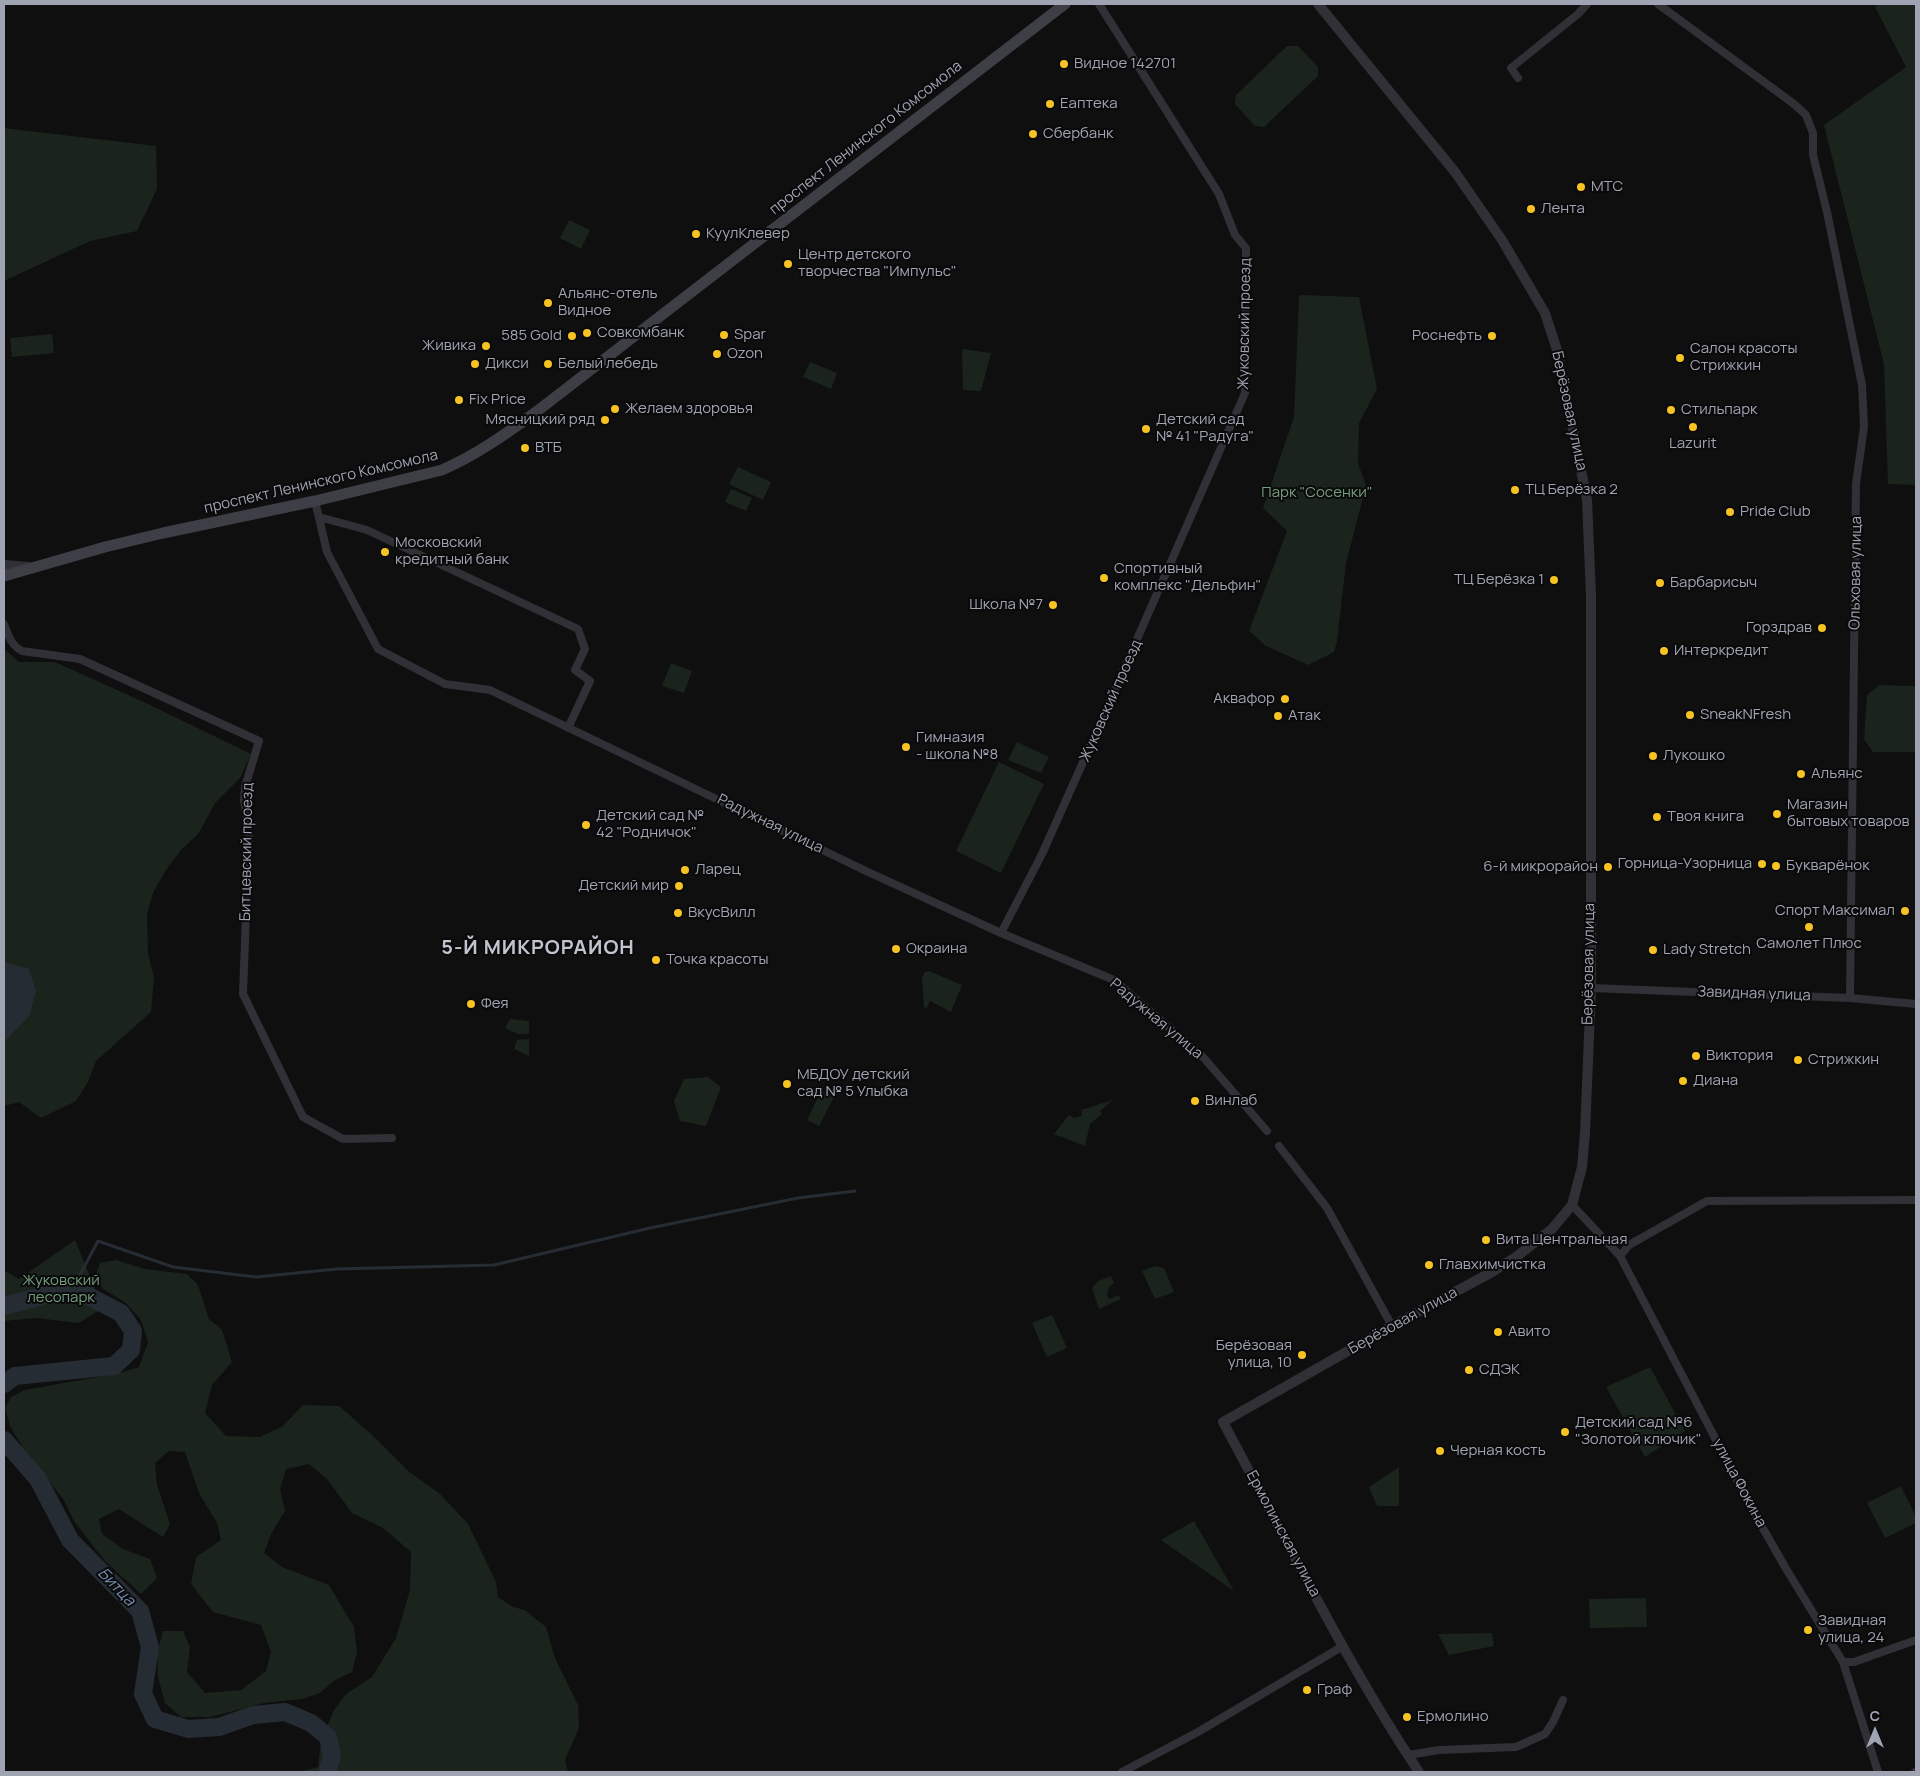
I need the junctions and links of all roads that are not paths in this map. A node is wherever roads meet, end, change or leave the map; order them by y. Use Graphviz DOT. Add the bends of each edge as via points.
graph roads {
  1 [pos="1065,4"];
  2 [pos="1099,4"];
  3 [pos="1318,4"];
  4 [pos="1586,4"];
  5 [pos="1658,4"];
  6 [pos="1518,78"];
  7 [pos="315,501"];
  8 [pos="319,517"];
  9 [pos="4,565"];
  10 [pos="35,567"];
  11 [pos="4,576"];
  12 [pos="4,624"];
  13 [pos="568,728"];
  14 [pos="1001,933"];
  15 [pos="1591,988"];
  16 [pos="1850,998"];
  17 [pos="1916,1004"];
  18 [pos="1267,1131"];
  19 [pos="392,1138"];
  20 [pos="1278,1146"];
  21 [pos="1916,1200"];
  22 [pos="1572,1205"];
  23 [pos="1620,1256"];
  24 [pos="1392,1326"];
  25 [pos="1223,1422"];
  26 [pos="1916,1640"];
  27 [pos="1343,1646"];
  28 [pos="1843,1662"];
  29 [pos="1563,1700"];
  30 [pos="1408,1755"];
  31 [pos="1122,1772"];
  32 [pos="1408,1772"];
  33 [pos="1419,1772"];
  34 [pos="1878,1772"];
  1 -- 7 [label="main road, проспект Ленинского Комсомола" via="500,439 442,470"];
  2 -- 14 [label="street, Жуковский проезд" via="1218,194 1235,235 1246,248 1245,393 1042,854"];
  3 -- 15 [label="street, Берёзовая улица" via="1455,172 1502,240 1545,313 1557,350 1587,500"];
  4 -- 6 [label="street" via="1511,68"];
  5 -- 16 [label="street, Ольховая улица" via="1806,115 1813,133 1813,155 1862,385 1864,427 1856,484"];
  7 -- 8 [label="street, Радужная улица"];
  7 -- 10 [label="main road, проспект Ленинского Комсомола" via="164,533"];
  8 -- 13 [label="street, Радужная улица" via="327,552 378,649 445,684 490,690"];
  8 -- 13 [label="street" via="367,530 578,629 585,649 575,670 590,681"];
  9 -- 10 [label="street"];
  10 -- 11 [label="main road, проспект Ленинского Комсомола"];
  12 -- 19 [label="street, Битцевский проезд" via="9,638 22,652 80,659 259,741 244,800 249,835 243,994 303,1117 343,1139"];
  13 -- 14 [label="street, Радужная улица"];
  14 -- 18 [label="street, Радужная улица" via="1114,980 1203,1057"];
  15 -- 16 [label="street, Завидная улица"];
  15 -- 22 [label="street, Берёзовая улица" via="1582,1167"];
  16 -- 17 [label="street, Завидная улица"];
  20 -- 24 [label="street" via="1327,1208"];
  21 -- 23 [label="street" via="1707,1200 1629,1245"];
  22 -- 23 [label="street, улица Фокина"];
  22 -- 24 [label="street, Берёзовая улица" via="1552,1229 1516,1257"];
  23 -- 28 [label="street, улица Фокина" via="1752,1509"];
  24 -- 25 [label="street, Берёзовая улица"];
  25 -- 27 [label="street, Ермолинская улица"];
  26 -- 28 [label="street" via="1854,1662"];
  27 -- 30 [label="street, Ермолинская улица"];
  27 -- 31 [label="street" via="1206,1727"];
  28 -- 34 [label="street, улица Фокина"];
  29 -- 30 [label="street" via="1545,1734 1516,1747 1439,1750"];
  30 -- 32 [label="street"];
  30 -- 33 [label="street, Ермолинская улица"];
}
